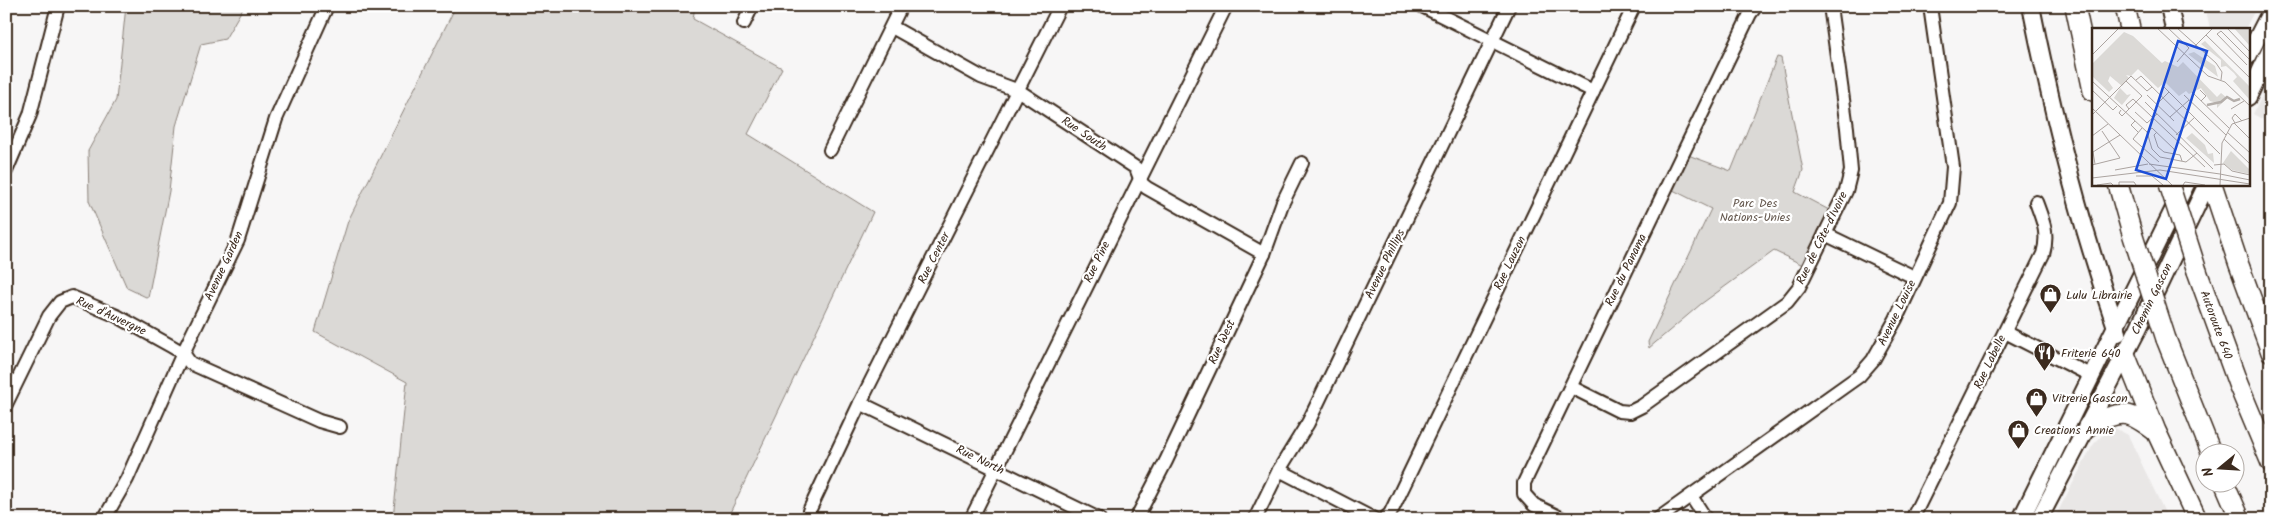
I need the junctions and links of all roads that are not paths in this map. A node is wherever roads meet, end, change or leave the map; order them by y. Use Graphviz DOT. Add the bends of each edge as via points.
graph roads {
  1 [pos="58,6"];
  2 [pos="327,6"];
  3 [pos="752,6"];
  4 [pos="901,6"];
  5 [pos="1060,6"];
  6 [pos="1226,6"];
  7 [pos="1422,6"];
  8 [pos="1509,6"];
  9 [pos="1634,6"];
  10 [pos="1756,6"];
  11 [pos="1830,6"];
  12 [pos="1930,6"];
  13 [pos="2031,6"];
  14 [pos="2075,6"];
  15 [pos="2125,6"];
  16 [pos="2169,6"];
  17 [pos="2271,11"];
  18 [pos="744,24"];
  19 [pos="892,27"];
  20 [pos="2130,28"];
  21 [pos="2174,28"];
  22 [pos="1492,42"];
  23 [pos="2271,49"];
  24 [pos="2250,52"];
  25 [pos="2092,86"];
  26 [pos="1019,91"];
  27 [pos="1593,91"];
  28 [pos="2250,93"];
  29 [pos="830,150"];
  30 [pos="1302,162"];
  31 [pos="6,170"];
  32 [pos="1139,177"];
  33 [pos="2118,185"];
  34 [pos="2169,185"];
  35 [pos="2186,185"];
  36 [pos="2207,185"];
  37 [pos="2212,185"];
  38 [pos="2036,202"];
  39 [pos="1825,234"];
  40 [pos="1264,254"];
  41 [pos="1914,277"];
  42 [pos="2116,328"];
  43 [pos="2005,332"];
  44 [pos="2271,352"];
  45 [pos="183,353"];
  46 [pos="2125,354"];
  47 [pos="2092,376"];
  48 [pos="1571,387"];
  49 [pos="860,403"];
  50 [pos="6,404"];
  51 [pos="2088,426"];
  52 [pos="340,427"];
  53 [pos="2156,432"];
  54 [pos="2207,442"];
  55 [pos="2271,463"];
  56 [pos="996,468"];
  57 [pos="1279,470"];
  58 [pos="2228,492"];
  59 [pos="1690,496"];
  60 [pos="809,511"];
  61 [pos="104,519"];
  62 [pos="971,519"];
  63 [pos="1099,519"];
  64 [pos="1136,519"];
  65 [pos="1255,519"];
  66 [pos="1374,519"];
  67 [pos="1384,519"];
  68 [pos="1563,519"];
  69 [pos="1658,519"];
  70 [pos="1706,519"];
  71 [pos="1912,519"];
  72 [pos="2021,519"];
  73 [pos="2039,519"];
  74 [pos="2197,519"];
  75 [pos="2240,519"];
  1 -- 31 [label="street" via="30,115"];
  2 -- 45 [label="street, Avenue Garden" via="276,119 238,240"];
  3 -- 18 [label="street"];
  4 -- 19 [label="street"];
  5 -- 26 [label="street, Rue Center"];
  6 -- 32 [label="street, Rue Pine"];
  7 -- 22 [label="street"];
  8 -- 22 [label="street, Avenue Phillips"];
  9 -- 27 [label="street, Rue Lauzon"];
  10 -- 48 [label="street, Rue du Panama"];
  11 -- 39 [label="street, Rue de Côte-d'Ivoire" via="1850,171 1846,191"];
  12 -- 41 [label="street, Avenue Louise" via="1953,167 1953,187 1950,203"];
  13 -- 42 [label="main road" via="2061,141"];
  14 -- 25 [label="highway"];
  15 -- 20 [label="highway"];
  16 -- 21 [label="main road"];
  17 -- 24 [label="main road"];
  19 -- 26 [label="street, Rue South" via="981,77"];
  19 -- 29 [label="street"];
  22 -- 27 [label="street"];
  22 -- 57 [label="street, Avenue Phillips" via="1308,423"];
  23 -- 28 [label="main road"];
  26 -- 32 [label="street, Rue South" via="1136,168"];
  26 -- 49 [label="street, Rue Center"];
  27 -- 67 [label="street, Rue Lauzon" via="1389,516"];
  30 -- 40 [label="street, Rue West"];
  32 -- 40 [label="street, Rue South" via="1146,188"];
  32 -- 56 [label="street, Rue Pine"];
  33 -- 54 [label="highway, bridge" via="2166,339"];
  34 -- 55 [label="highway, Autoroute 640, bridge" via="2238,384"];
  35 -- 42 [label="main road, Chemin Gascon"];
  36 -- 46 [label="main road, Chemin Gascon"];
  37 -- 44 [label="highway"];
  38 -- 43 [label="street, Rue Labelle" via="2047,241"];
  39 -- 41 [label="street"];
  39 -- 48 [label="street, Rue de Côte-d'Ivoire" via="1799,287 1787,302 1642,406 1630,412 1619,411"];
  40 -- 64 [label="street, Rue West"];
  41 -- 59 [label="street, Avenue Louise" via="1896,319 1873,360 1859,376"];
  42 -- 46 [label="main road"];
  42 -- 47 [label="main road, Chemin Gascon"];
  43 -- 47 [label="street"];
  43 -- 71 [label="street, Rue Labelle"];
  45 -- 50 [label="street, Rue d'Auvergne" via="117,316 72,297 60,302 49,316"];
  45 -- 52 [label="street, Rue d'Auvergne" via="190,363 319,421"];
  45 -- 61 [label="street, Avenue Garden" via="127,479"];
  46 -- 51 [label="main road, Chemin Gascon"];
  46 -- 53 [label="highway"];
  47 -- 72 [label="main road, Chemin Gascon"];
  48 -- 68 [label="street, Rue du Panama" via="1524,483 1524,494 1534,504"];
  49 -- 56 [label="street, Rue North"];
  49 -- 60 [label="street, Rue Center"];
  51 -- 53 [label="highway" via="2124,414 2135,416"];
  51 -- 73 [label="main road, Chemin Gascon"];
  53 -- 74 [label="highway"];
  56 -- 62 [label="street, Rue Pine"];
  56 -- 63 [label="street, Rue North"];
  57 -- 65 [label="street, Avenue Phillips"];
  57 -- 66 [label="street"];
  58 -- 75 [label="highway"];
  59 -- 69 [label="street, Avenue Louise"];
  59 -- 70 [label="street"];
}
